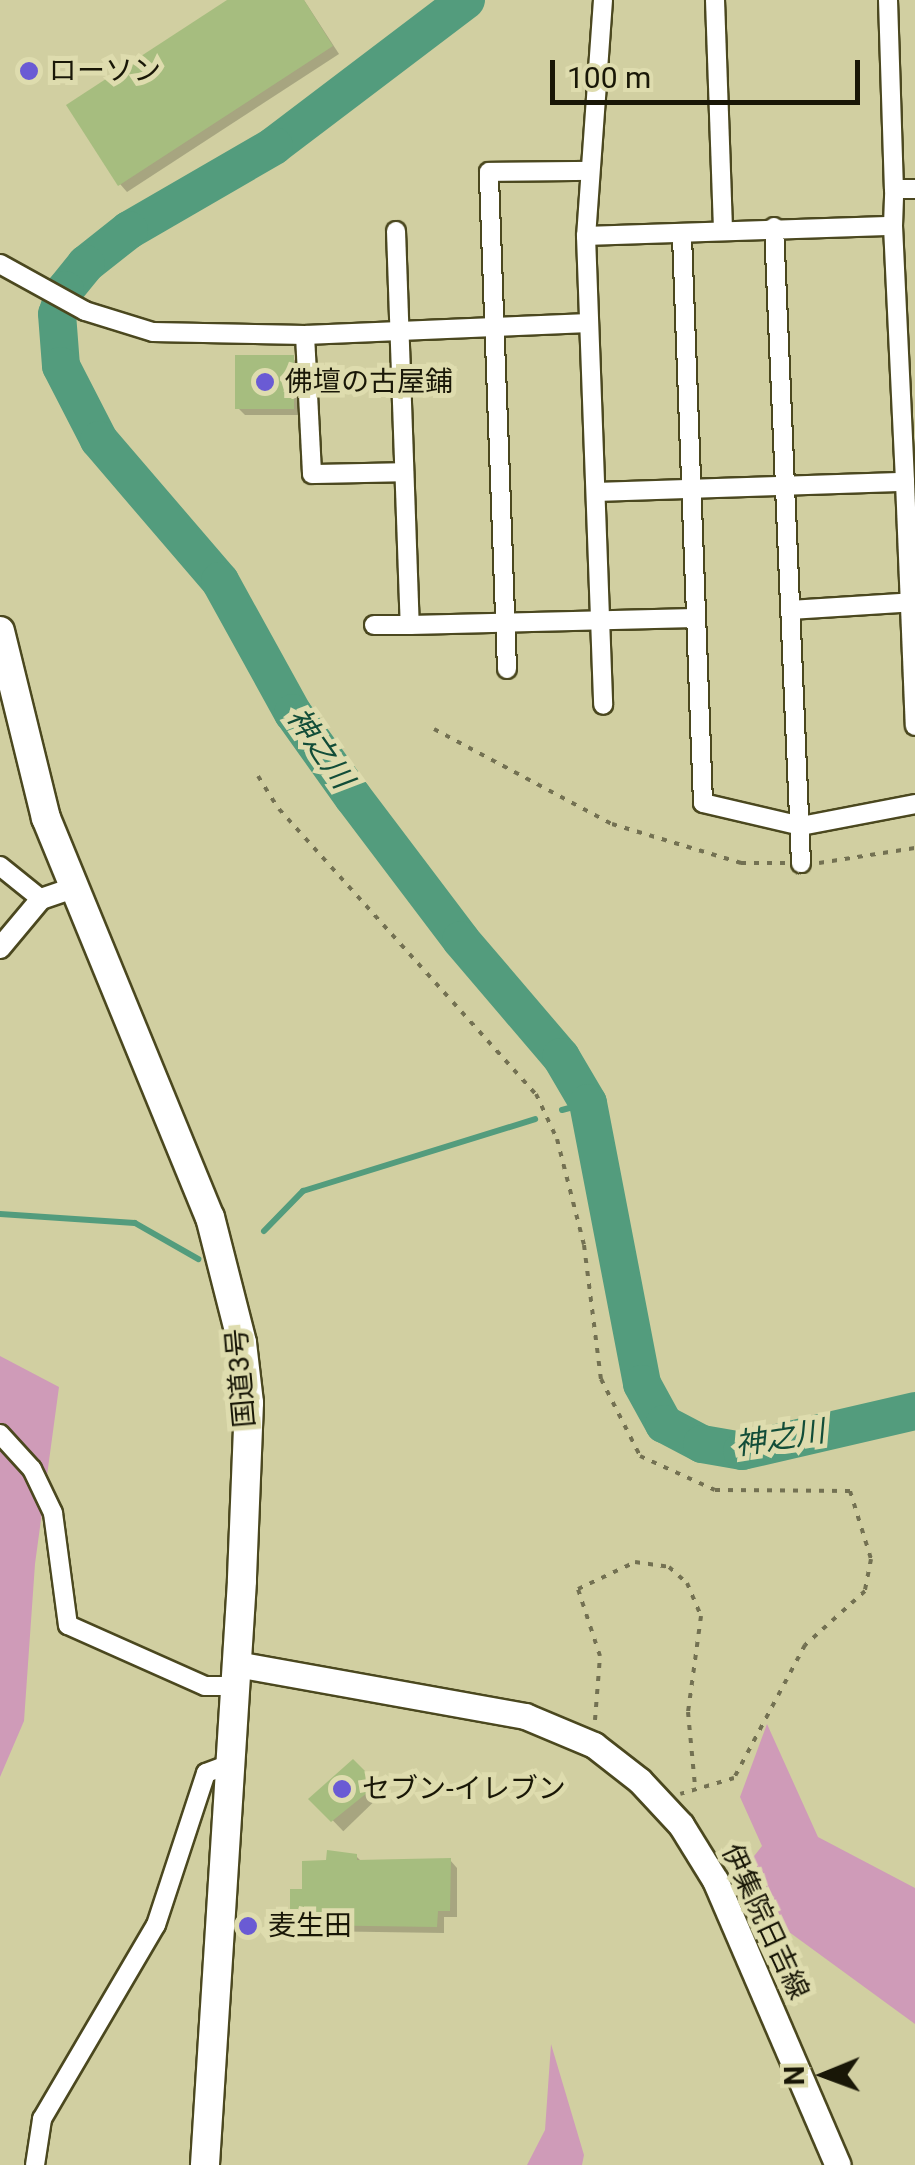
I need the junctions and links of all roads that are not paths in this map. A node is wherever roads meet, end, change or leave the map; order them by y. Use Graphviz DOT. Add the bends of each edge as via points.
graph roads {
  1 [pos="603,0"];
  2 [pos="715,0"];
  3 [pos="888,0"];
  4 [pos="588,170"];
  5 [pos="894,189"];
  6 [pos="915,189"];
  7 [pos="893,226"];
  8 [pos="774,228"];
  9 [pos="396,230"];
  10 [pos="723,230"];
  11 [pos="586,236"];
  12 [pos="682,236"];
  13 [pos="0,264"];
  14 [pos="589,322"];
  15 [pos="495,328"];
  16 [pos="399,329"];
  17 [pos="306,335"];
  18 [pos="908,412"];
  19 [pos="404,472"];
  20 [pos="905,482"];
  21 [pos="784,486"];
  22 [pos="693,489"];
  23 [pos="596,492"];
  24 [pos="911,535"];
  25 [pos="913,602"];
  26 [pos="792,610"];
  27 [pos="695,618"];
  28 [pos="602,620"];
  29 [pos="506,623"];
  30 [pos="374,626"];
  31 [pos="410,626"];
  32 [pos="0,631"];
  33 [pos="507,669"];
  34 [pos="603,706"];
  35 [pos="915,726"];
  36 [pos="915,804"];
  37 [pos="801,826"];
  38 [pos="801,863"];
  39 [pos="0,866"];
  40 [pos="73,888"];
  41 [pos="41,899"];
  42 [pos="0,948"];
  43 [pos="0,1434"];
  44 [pos="235,1675"];
  45 [pos="230,1764"];
  46 [pos="35,2165"];
  47 [pos="205,2165"];
  48 [pos="838,2165"];
  1 -- 4 [label="street"];
  2 -- 10 [label="street"];
  3 -- 5 [label="street"];
  4 -- 11 [label="street"];
  4 -- 15 [label="street" via="489,172"];
  5 -- 6 [label="street"];
  5 -- 7 [label="street"];
  7 -- 8 [label="street"];
  7 -- 18 [label="street"];
  8 -- 10 [label="street"];
  8 -- 21 [label="street"];
  9 -- 16 [label="street"];
  10 -- 12 [label="street"];
  11 -- 12 [label="street"];
  11 -- 14 [label="street"];
  12 -- 22 [label="street"];
  13 -- 17 [label="street" via="85,311 153,332"];
  14 -- 15 [label="street"];
  14 -- 23 [label="street"];
  15 -- 16 [label="street"];
  15 -- 29 [label="street"];
  16 -- 17 [label="street"];
  16 -- 19 [label="street"];
  17 -- 19 [label="street" via="312,474"];
  18 -- 20 [label="street"];
  19 -- 31 [label="street"];
  20 -- 21 [label="street"];
  20 -- 24 [label="street"];
  21 -- 22 [label="street"];
  21 -- 26 [label="street"];
  22 -- 23 [label="street"];
  22 -- 27 [label="street"];
  23 -- 28 [label="street"];
  24 -- 25 [label="street"];
  25 -- 26 [label="street"];
  25 -- 35 [label="street"];
  26 -- 37 [label="street"];
  27 -- 28 [label="street"];
  27 -- 37 [label="street" via="703,803"];
  28 -- 29 [label="street"];
  28 -- 34 [label="street"];
  29 -- 31 [label="street"];
  29 -- 33 [label="street"];
  30 -- 31 [label="street"];
  32 -- 40 [label="highway, 国道3号" via="46,818"];
  36 -- 37 [label="street"];
  37 -- 38 [label="street"];
  39 -- 41 [label="street"];
  40 -- 41 [label="street"];
  40 -- 44 [label="highway, 国道3号" via="210,1217 239,1329 249,1403"];
  41 -- 42 [label="street"];
  43 -- 44 [label="street" via="32,1468 53,1513 68,1625 206,1686"];
  44 -- 45 [label="highway, 国道3号"];
  44 -- 48 [label="main road, 伊集院日吉線" via="490,1706 594,1745 662,1803 702,1854"];
  45 -- 46 [label="street" via="206,1772 156,1926 42,2120"];
  45 -- 47 [label="highway, 国道3号"];
}
